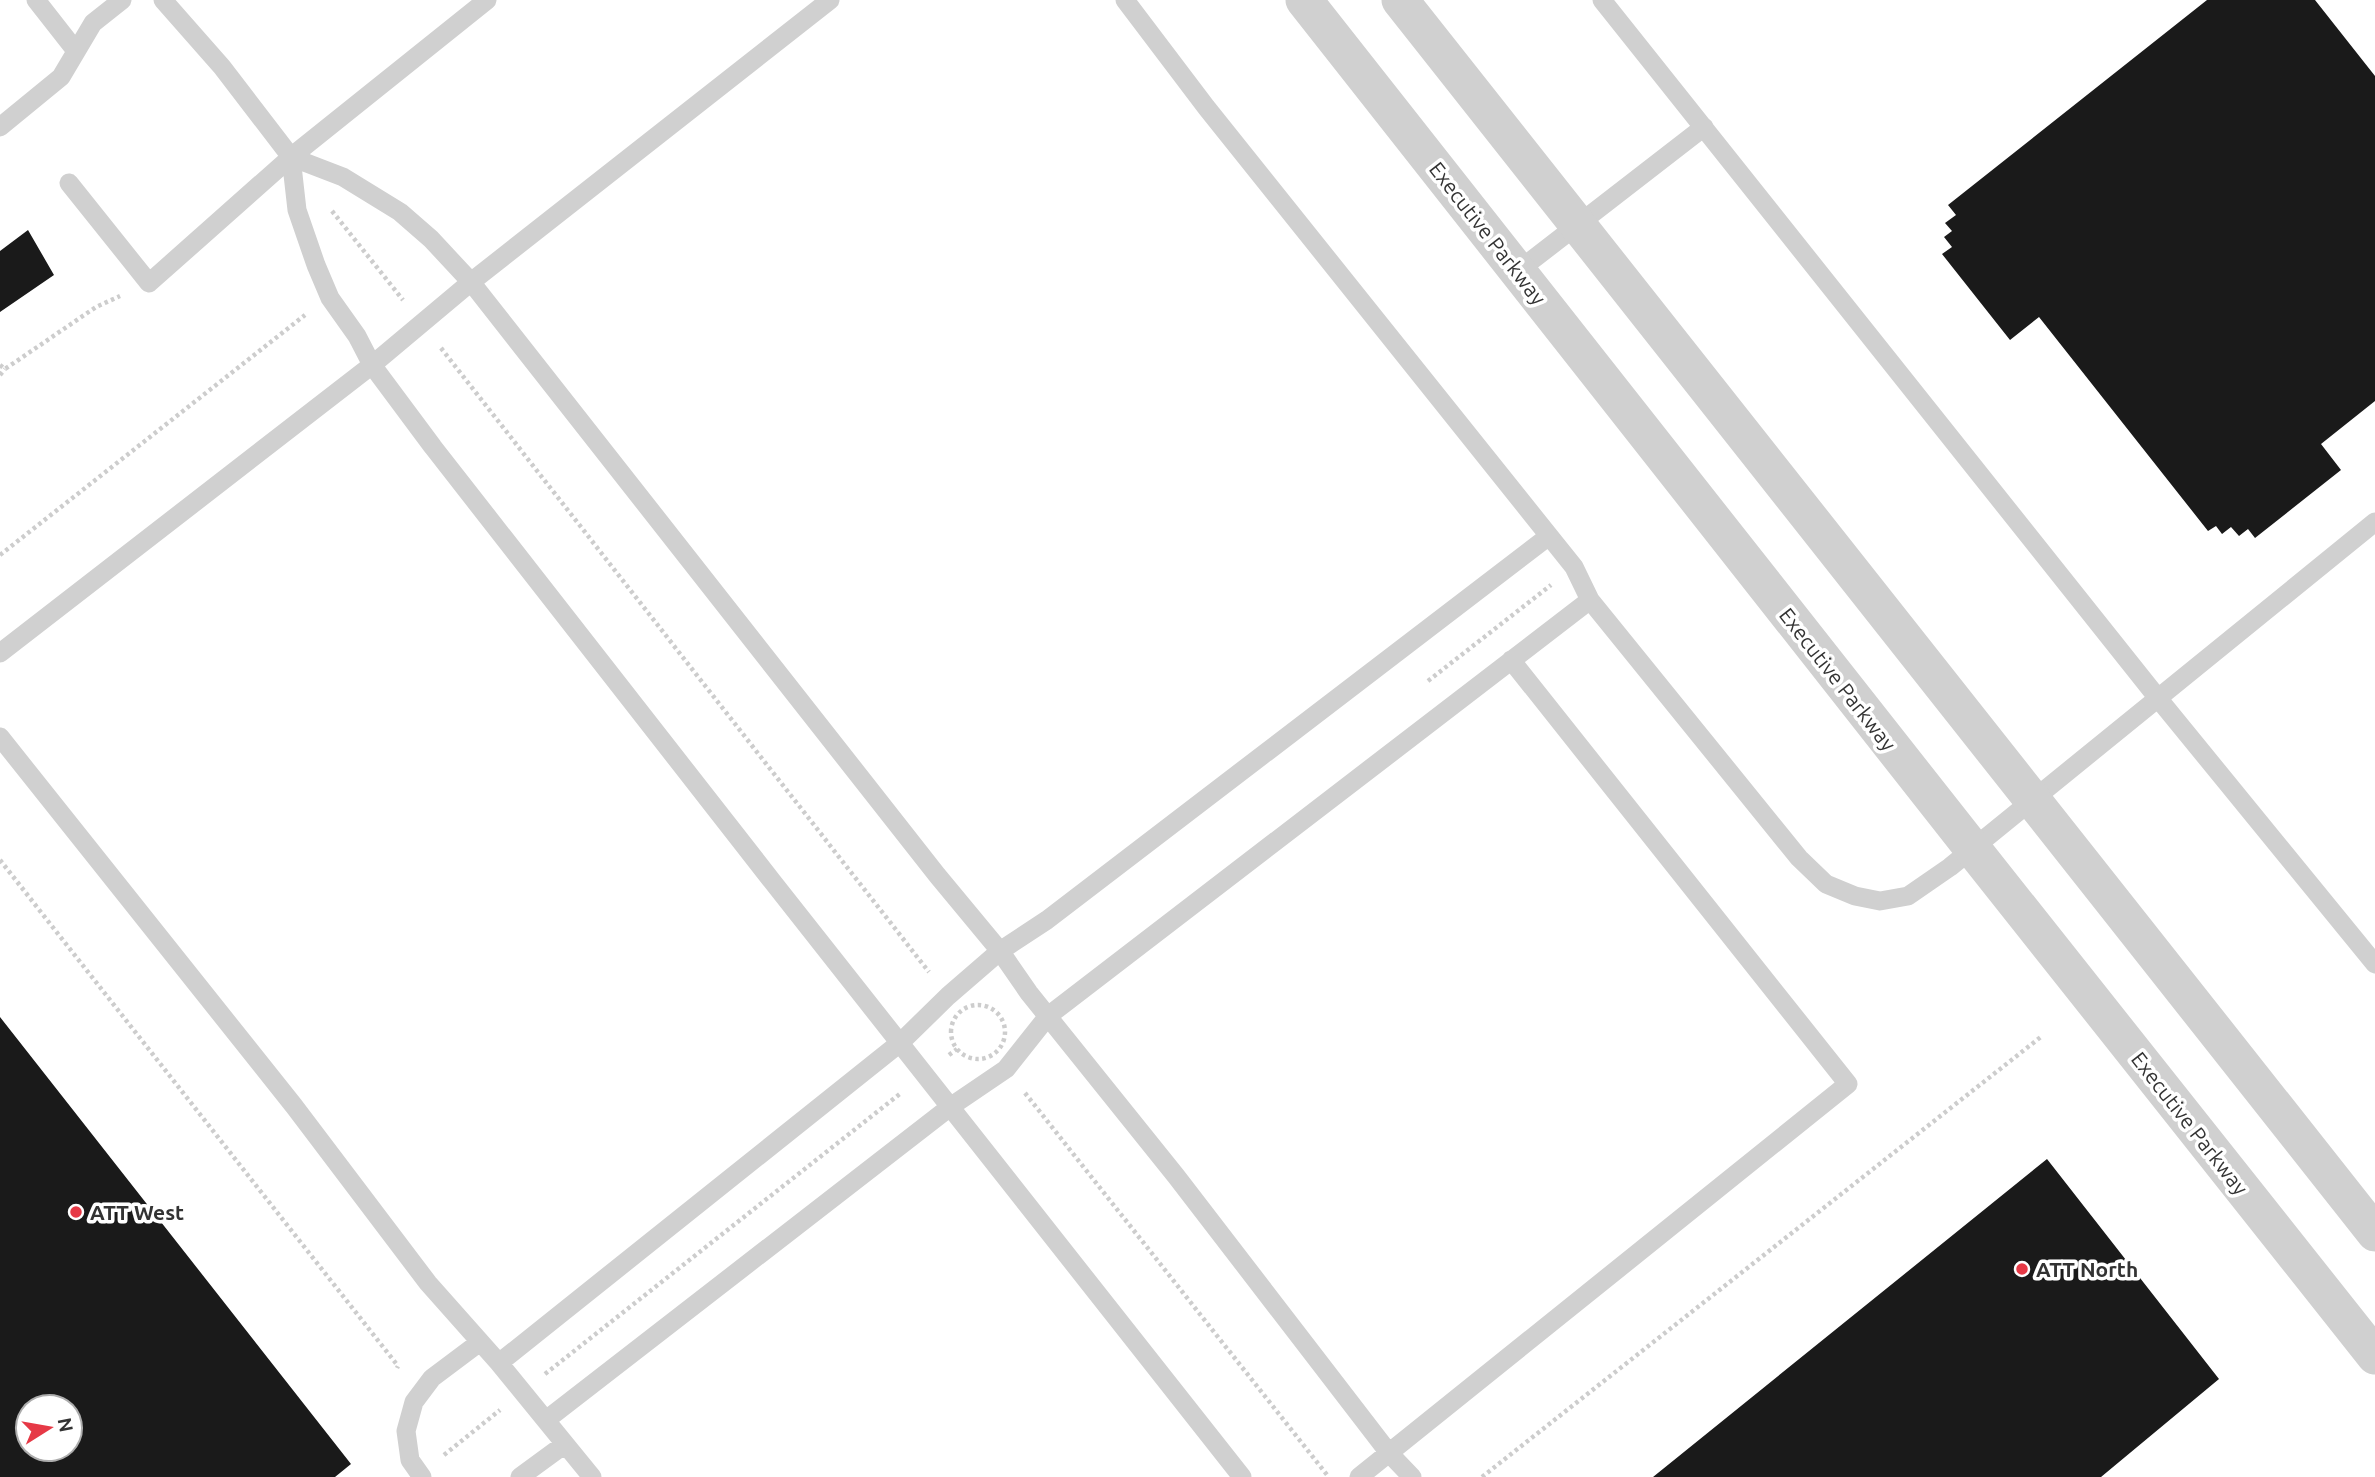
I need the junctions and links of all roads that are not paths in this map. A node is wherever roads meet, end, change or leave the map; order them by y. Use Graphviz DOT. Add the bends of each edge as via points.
graph roads {
  1 [pos="36,0"];
  2 [pos="122,0"];
  3 [pos="163,0"];
  4 [pos="487,0"];
  5 [pos="830,0"];
  6 [pos="1125,0"];
  7 [pos="1304,0"];
  8 [pos="1399,0"];
  9 [pos="1602,0"];
  10 [pos="76,51"];
  11 [pos="0,127"];
  12 [pos="1704,127"];
  13 [pos="291,157"];
  14 [pos="69,183"];
  15 [pos="1578,225"];
  16 [pos="1518,271"];
  17 [pos="471,282"];
  18 [pos="372,365"];
  19 [pos="2375,522"];
  20 [pos="1549,536"];
  21 [pos="1590,600"];
  22 [pos="0,653"];
  23 [pos="1511,660"];
  24 [pos="2157,697"];
  25 [pos="0,737"];
  26 [pos="2032,800"];
  27 [pos="1972,848"];
  28 [pos="1000,951"];
  29 [pos="2375,964"];
  30 [pos="1048,1016"];
  31 [pos="901,1042"];
  32 [pos="950,1107"];
  33 [pos="2375,1233"];
  34 [pos="480,1342"];
  35 [pos="2375,1356"];
  36 [pos="499,1363"];
  37 [pos="546,1420"];
  38 [pos="565,1444"];
  39 [pos="1389,1453"];
  40 [pos="421,1475"];
  41 [pos="520,1477"];
  42 [pos="592,1477"];
  43 [pos="1242,1477"];
  44 [pos="1359,1477"];
  45 [pos="1412,1477"];
  1 -- 10 [label="lane"];
  2 -- 10 [label="lane" via="93,23"];
  3 -- 13 [label="lane"];
  4 -- 13 [label="lane"];
  5 -- 17 [label="lane"];
  6 -- 20 [label="lane"];
  7 -- 16 [label="street, Executive Parkway"];
  8 -- 15 [label="street"];
  9 -- 12 [label="lane"];
  10 -- 11 [label="lane" via="61,76"];
  12 -- 15 [label="lane"];
  12 -- 24 [label="lane"];
  13 -- 14 [label="lane" via="149,283"];
  13 -- 17 [label="lane" via="343,177 400,212"];
  13 -- 18 [label="lane" via="296,210 316,265 330,298"];
  15 -- 16 [label="lane"];
  15 -- 26 [label="street"];
  16 -- 27 [label="street, Executive Parkway"];
  17 -- 18 [label="lane"];
  17 -- 28 [label="lane"];
  18 -- 22 [label="lane"];
  18 -- 31 [label="lane"];
  19 -- 24 [label="lane"];
  20 -- 21 [label="lane" via="1574,567"];
  20 -- 28 [label="lane" via="1047,920"];
  21 -- 23 [label="lane"];
  21 -- 27 [label="lane" via="1798,858 1826,884 1880,901 1908,896"];
  23 -- 30 [label="lane"];
  23 -- 39 [label="lane" via="1847,1084"];
  24 -- 26 [label="lane"];
  24 -- 29 [label="lane"];
  25 -- 34 [label="lane" via="286,1096 428,1283"];
  26 -- 27 [label="lane"];
  26 -- 33 [label="street"];
  27 -- 35 [label="street, Executive Parkway"];
  28 -- 30 [label="lane"];
  28 -- 31 [label="lane" via="955,1003"];
  30 -- 32 [label="lane"];
  30 -- 39 [label="lane"];
  31 -- 32 [label="lane"];
  31 -- 36 [label="lane"];
  32 -- 37 [label="lane"];
  32 -- 43 [label="lane"];
  34 -- 36 [label="lane"];
  34 -- 40 [label="lane" via="432,1378 414,1402 406,1432 410,1460"];
  36 -- 37 [label="lane"];
  37 -- 38 [label="lane"];
  38 -- 41 [label="lane"];
  38 -- 42 [label="lane"];
  39 -- 44 [label="lane"];
  39 -- 45 [label="lane"];
}
